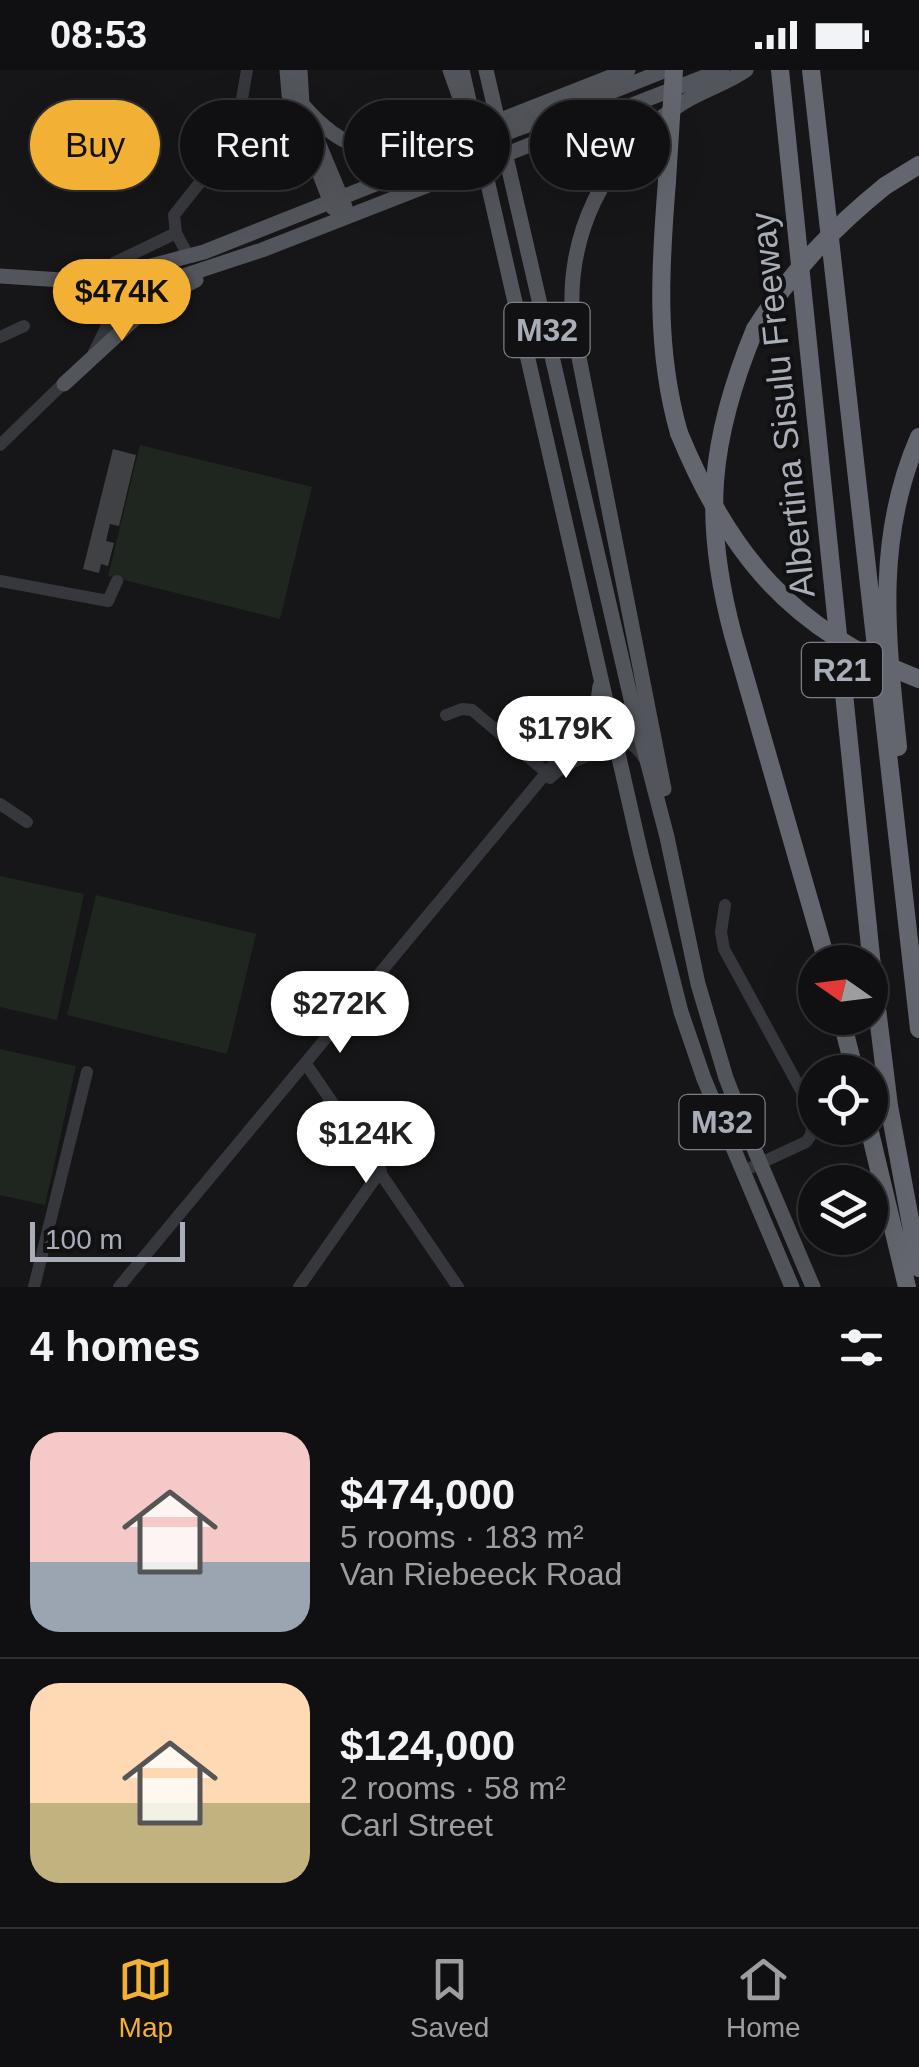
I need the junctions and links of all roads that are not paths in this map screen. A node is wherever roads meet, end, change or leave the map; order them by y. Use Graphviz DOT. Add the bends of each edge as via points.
graph roads {
  1 [pos="246,70"];
  2 [pos="287,70"];
  3 [pos="300,70"];
  4 [pos="450,70"];
  5 [pos="462,70"];
  6 [pos="486,70"];
  7 [pos="628,70"];
  8 [pos="666,70"];
  9 [pos="674,70"];
  10 [pos="722,70"];
  11 [pos="746,70"];
  12 [pos="780,70"];
  13 [pos="811,70"];
  14 [pos="302,100"];
  15 [pos="460,100"];
  16 [pos="469,100"];
  17 [pos="523,119"];
  18 [pos="510,124"];
  19 [pos="919,165"];
  20 [pos="324,168"];
  21 [pos="357,190"];
  22 [pos="489,190"];
  23 [pos="335,200"];
  24 [pos="344,218"];
  25 [pos="176,233"];
  26 [pos="189,257"];
  27 [pos="225,263"];
  28 [pos="0,276"];
  29 [pos="111,282"];
  30 [pos="24,326"];
  31 [pos="0,337"];
  32 [pos="64,384"];
  33 [pos="919,437"];
  34 [pos="0,445"];
  35 [pos="0,580"];
  36 [pos="117,581"];
  37 [pos="601,672"];
  38 [pos="919,680"];
  39 [pos="631,698"];
  40 [pos="446,715"];
  41 [pos="616,737"];
  42 [pos="572,744"];
  43 [pos="650,769"];
  44 [pos="546,772"];
  45 [pos="528,797"];
  46 [pos="0,804"];
  47 [pos="26,822"];
  48 [pos="896,824"];
  49 [pos="667,838"];
  50 [pos="725,905"];
  51 [pos="822,945"];
  52 [pos="919,1030"];
  53 [pos="306,1064"];
  54 [pos="87,1072"];
  55 [pos="873,1145"];
  56 [pos="761,1164"];
  57 [pos="381,1170"];
  58 [pos="742,1172"];
  59 [pos="919,1268"];
  60 [pos="34,1287"];
  61 [pos="119,1287"];
  62 [pos="299,1287"];
  63 [pos="458,1287"];
  64 [pos="792,1287"];
  65 [pos="814,1287"];
  66 [pos="907,1287"];
  1 -- 25 [label="street" via="237,128 174,216"];
  2 -- 23 [label="main road" via="289,95"];
  3 -- 14 [label="main road"];
  4 -- 15 [label="main road"];
  5 -- 16 [label="main road, M32"];
  6 -- 39 [label="main road, M32"];
  7 -- 17 [label="main road"];
  8 -- 17 [label="main road"];
  9 -- 38 [label="highway, bridge" via="660,330 679,433 718,517 765,579 837,638"];
  10 -- 24 [label="main road, bridge"];
  11 -- 49 [label="main road" via="685,101 624,152 589,211 572,280 574,332 667,801"];
  12 -- 59 [label="highway, Albertina Sisulu Freeway / R21" via="873,976"];
  13 -- 48 [label="highway, Albertina Sisulu Freeway / R21"];
  17 -- 18 [label="main road, bridge"];
  19 -- 51 [label="highway, bridge" via="885,186 786,282 734,380 718,448 714,538 728,616"];
  20 -- 23 [label="main road"];
  21 -- 23 [label="main road"];
  22 -- 37 [label="main road, M32"];
  23 -- 24 [label="main road"];
  23 -- 26 [label="main road"];
  24 -- 27 [label="main road"];
  25 -- 26 [label="street"];
  25 -- 29 [label="street" via="117,260"];
  26 -- 29 [label="main road"];
  27 -- 29 [label="main road" via="167,280"];
  27 -- 32 [label="main road" via="154,301"];
  28 -- 29 [label="main road"];
  29 -- 32 [label="street" via="102,338"];
  30 -- 31 [label="street"];
  32 -- 34 [label="street"];
  33 -- 48 [label="highway" via="886,567 903,795"];
  35 -- 36 [label="street" via="102,601 112,597"];
  37 -- 41 [label="main road, M32"];
  37 -- 42 [label="main road" via="597,708"];
  39 -- 41 [label="street"];
  39 -- 43 [label="main road, M32"];
  40 -- 44 [label="street" via="472,710"];
  41 -- 42 [label="street" via="594,735"];
  41 -- 43 [label="street" via="638,749"];
  41 -- 45 [label="street" via="606,750 568,763"];
  41 -- 58 [label="main road, M32" via="681,1012"];
  42 -- 44 [label="street"];
  43 -- 49 [label="main road, M32"];
  44 -- 45 [label="street"];
  45 -- 53 [label="street"];
  46 -- 47 [label="street"];
  48 -- 52 [label="highway, Albertina Sisulu Freeway / R21"];
  49 -- 56 [label="main road, M32" via="708,1022"];
  50 -- 56 [label="street" via="724,949 814,1114 806,1142"];
  53 -- 57 [label="street"];
  53 -- 61 [label="street"];
  54 -- 60 [label="street"];
  55 -- 66 [label="highway"];
  56 -- 58 [label="street"];
  56 -- 65 [label="main road, M32"];
  57 -- 62 [label="street"];
  57 -- 63 [label="street"];
  58 -- 64 [label="main road, M32"];
}
